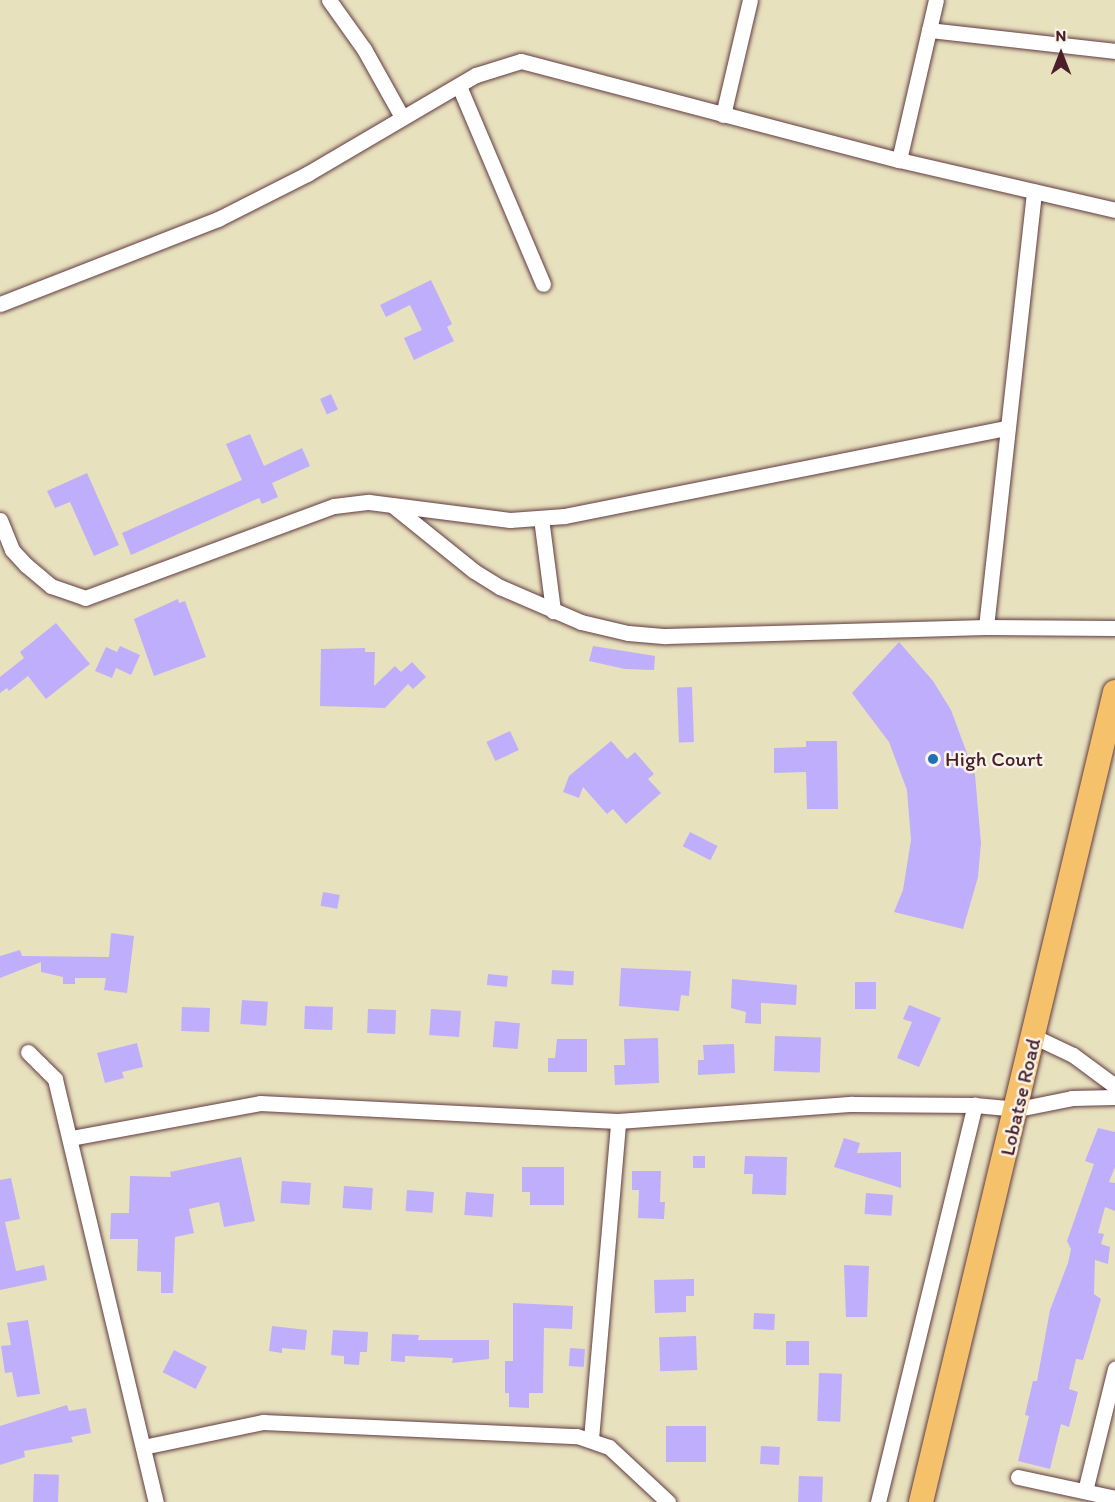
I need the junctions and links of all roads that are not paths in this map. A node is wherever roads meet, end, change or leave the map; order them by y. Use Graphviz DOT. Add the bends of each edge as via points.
graph roads {
  1 [pos="329,0"];
  2 [pos="750,0"];
  3 [pos="936,0"];
  4 [pos="929,30"];
  5 [pos="1115,51"];
  6 [pos="459,86"];
  7 [pos="723,115"];
  8 [pos="402,117"];
  9 [pos="899,160"];
  10 [pos="1034,192"];
  11 [pos="1115,210"];
  12 [pos="543,284"];
  13 [pos="0,304"];
  14 [pos="1005,428"];
  15 [pos="392,505"];
  16 [pos="542,518"];
  17 [pos="0,520"];
  18 [pos="15,554"];
  19 [pos="0,560"];
  20 [pos="553,611"];
  21 [pos="986,627"];
  22 [pos="1115,628"];
  23 [pos="1115,692"];
  24 [pos="1035,1037"];
  25 [pos="28,1052"];
  26 [pos="1115,1086"];
  27 [pos="1115,1097"];
  28 [pos="975,1105"];
  29 [pos="1018,1109"];
  30 [pos="618,1120"];
  31 [pos="71,1138"];
  32 [pos="1115,1368"];
  33 [pos="591,1439"];
  34 [pos="143,1447"];
  35 [pos="1018,1477"];
  36 [pos="1085,1491"];
  37 [pos="1115,1498"];
  38 [pos="156,1502"];
  39 [pos="668,1502"];
  40 [pos="878,1502"];
  41 [pos="921,1502"];
  1 -- 8 [label="street" via="364,49"];
  2 -- 7 [label="street"];
  3 -- 4 [label="street"];
  4 -- 5 [label="street"];
  4 -- 9 [label="street"];
  6 -- 7 [label="street" via="485,71 521,62"];
  6 -- 8 [label="street"];
  6 -- 12 [label="street"];
  7 -- 9 [label="street"];
  8 -- 13 [label="street" via="308,174 218,219"];
  9 -- 10 [label="street"];
  10 -- 11 [label="street"];
  10 -- 14 [label="street"];
  14 -- 16 [label="street" via="585,514"];
  14 -- 21 [label="street"];
  15 -- 16 [label="street" via="498,519"];
  15 -- 18 [label="street" via="369,502 334,506 85,598 51,586"];
  15 -- 20 [label="street" via="474,571"];
  16 -- 20 [label="street"];
  17 -- 18 [label="street"];
  18 -- 19 [label="street"];
  20 -- 21 [label="street" via="600,628 655,636"];
  21 -- 22 [label="street"];
  23 -- 24 [label="highway, Lobatse Road"];
  24 -- 26 [label="street" via="1073,1055"];
  24 -- 29 [label="highway, Lobatse Road"];
  25 -- 31 [label="street" via="56,1079"];
  27 -- 29 [label="street" via="1072,1098"];
  28 -- 29 [label="street"];
  28 -- 30 [label="street" via="852,1104"];
  28 -- 40 [label="street"];
  29 -- 41 [label="highway, Lobatse Road"];
  30 -- 31 [label="street" via="260,1103"];
  30 -- 33 [label="street"];
  31 -- 34 [label="street"];
  32 -- 36 [label="street"];
  33 -- 34 [label="street" via="441,1428 263,1422"];
  33 -- 39 [label="street" via="628,1462"];
  34 -- 38 [label="street"];
  35 -- 36 [label="street"];
  36 -- 37 [label="street"];
}
